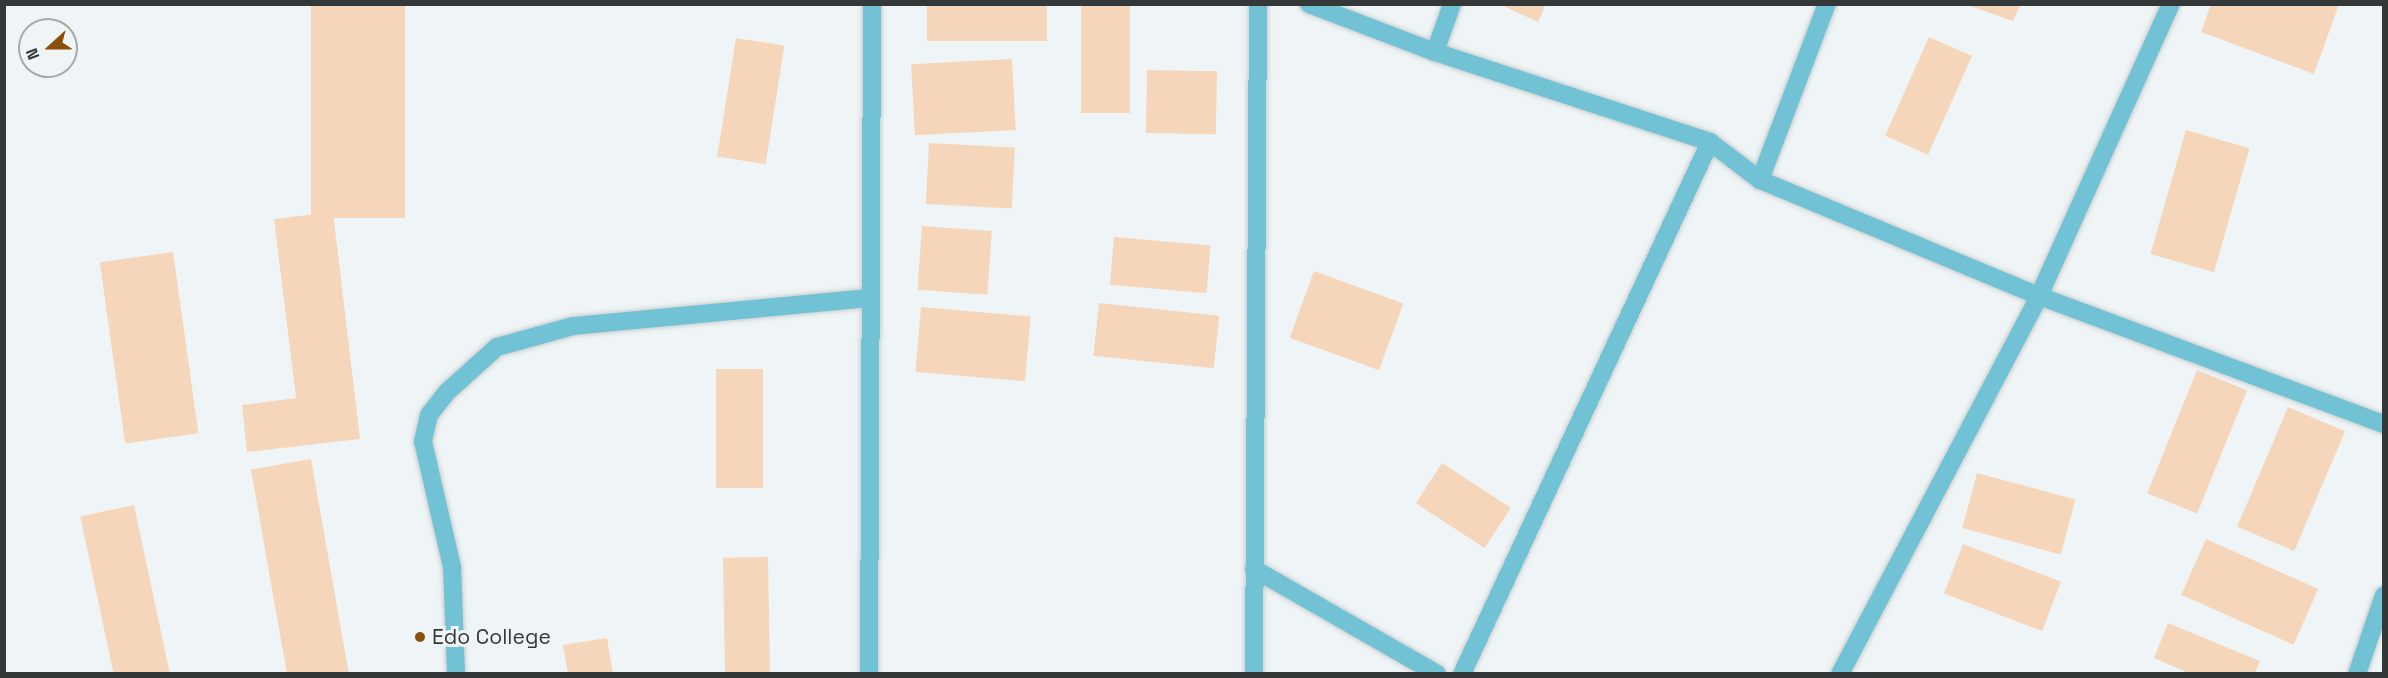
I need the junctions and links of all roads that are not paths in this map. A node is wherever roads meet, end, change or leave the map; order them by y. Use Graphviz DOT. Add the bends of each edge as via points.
graph roads {
  1 [pos="872,4"];
  2 [pos="1258,4"];
  3 [pos="1309,4"];
  4 [pos="1452,4"];
  5 [pos="1827,4"];
  6 [pos="2171,4"];
  7 [pos="1435,52"];
  8 [pos="1710,142"];
  9 [pos="1760,180"];
  10 [pos="2039,296"];
  11 [pos="871,298"];
  12 [pos="2384,424"];
  13 [pos="1254,569"];
  14 [pos="2384,595"];
  15 [pos="456,674"];
  16 [pos="869,674"];
  17 [pos="1254,674"];
  18 [pos="1437,674"];
  19 [pos="1462,674"];
  20 [pos="1840,674"];
  21 [pos="2357,674"];
  1 -- 11 [label="street"];
  2 -- 13 [label="street"];
  3 -- 7 [label="street"];
  4 -- 7 [label="street"];
  5 -- 9 [label="street"];
  6 -- 10 [label="street"];
  7 -- 8 [label="street"];
  8 -- 9 [label="street"];
  8 -- 19 [label="street"];
  9 -- 10 [label="street"];
  10 -- 12 [label="street"];
  10 -- 20 [label="street"];
  11 -- 15 [label="street" via="573,326 497,347 447,392 429,415 423,441 452,567"];
  11 -- 16 [label="street"];
  13 -- 17 [label="street"];
  13 -- 18 [label="street"];
  14 -- 21 [label="street"];
}
